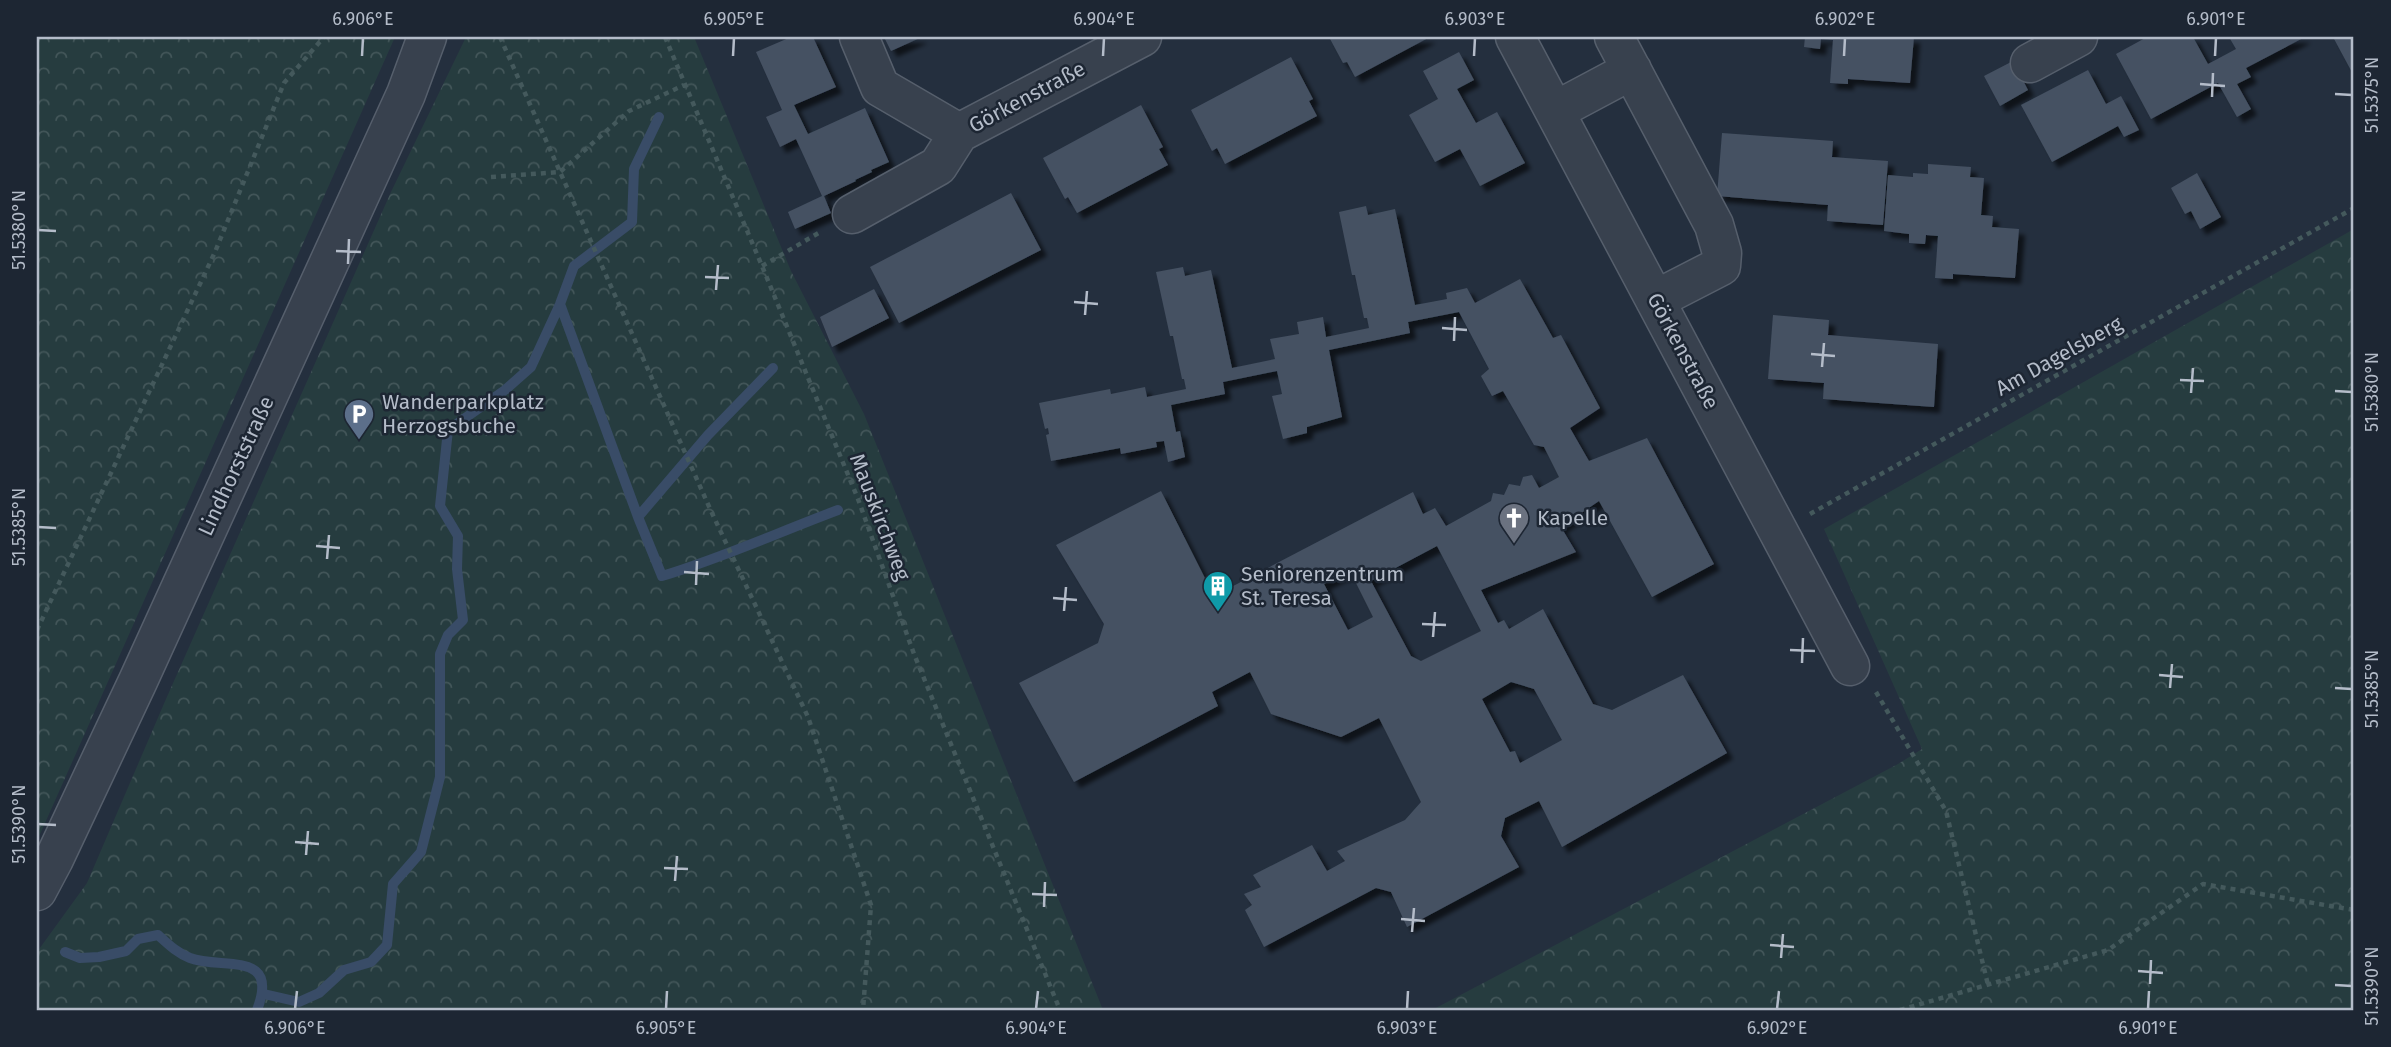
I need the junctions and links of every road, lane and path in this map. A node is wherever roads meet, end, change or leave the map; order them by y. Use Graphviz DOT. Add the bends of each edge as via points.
graph roads {
  1 [pos="324,37"];
  2 [pos="427,37"];
  3 [pos="500,37"];
  4 [pos="664,37"];
  5 [pos="859,37"];
  6 [pos="1142,37"];
  7 [pos="1515,37"];
  8 [pos="1614,37"];
  9 [pos="2078,37"];
  10 [pos="2030,63"];
  11 [pos="1632,71"];
  12 [pos="684,85"];
  13 [pos="1555,111"];
  14 [pos="959,133"];
  15 [pos="560,172"];
  16 [pos="491,177"];
  17 [pos="2354,208"];
  18 [pos="852,214"];
  19 [pos="762,266"];
  20 [pos="1656,300"];
  21 [pos="1778,529"];
  22 [pos="37,630"];
  23 [pos="1850,666"];
  24 [pos="37,891"];
  25 [pos="2354,910"];
  26 [pos="1988,985"];
  27 [pos="863,1010"];
  28 [pos="1060,1010"];
  29 [pos="1899,1010"];
  1 -- 22 [label="path" via="284,83 215,252"];
  2 -- 24 [label="street, Lindhorststraße" via="406,94 169,614"];
  3 -- 15 [label="path"];
  4 -- 12 [label="path, Mauskirchweg"];
  5 -- 14 [label="street" via="880,87"];
  6 -- 14 [label="street, Görkenstraße"];
  7 -- 13 [label="street, Görkenstraße"];
  8 -- 11 [label="street"];
  9 -- 10 [label="street"];
  11 -- 13 [label="street"];
  11 -- 20 [label="street" via="1714,225 1722,253 1721,266"];
  12 -- 15 [label="path" via="629,111"];
  12 -- 19 [label="path, Mauskirchweg"];
  13 -- 20 [label="street, Görkenstraße"];
  14 -- 18 [label="street, Görkenstraße" via="938,166"];
  15 -- 16 [label="path"];
  15 -- 27 [label="path" via="808,718 871,905"];
  17 -- 21 [label="path, Am Dagelsberg" via="1823,508"];
  18 -- 19 [label="path"];
  19 -- 28 [label="path, Mauskirchweg"];
  20 -- 21 [label="street, Görkenstraße"];
  21 -- 23 [label="street, Görkenstraße"];
  23 -- 26 [label="path" via="1880,697 1946,811"];
  25 -- 26 [label="path" via="2203,884 2108,950"];
  26 -- 29 [label="path"];
}
